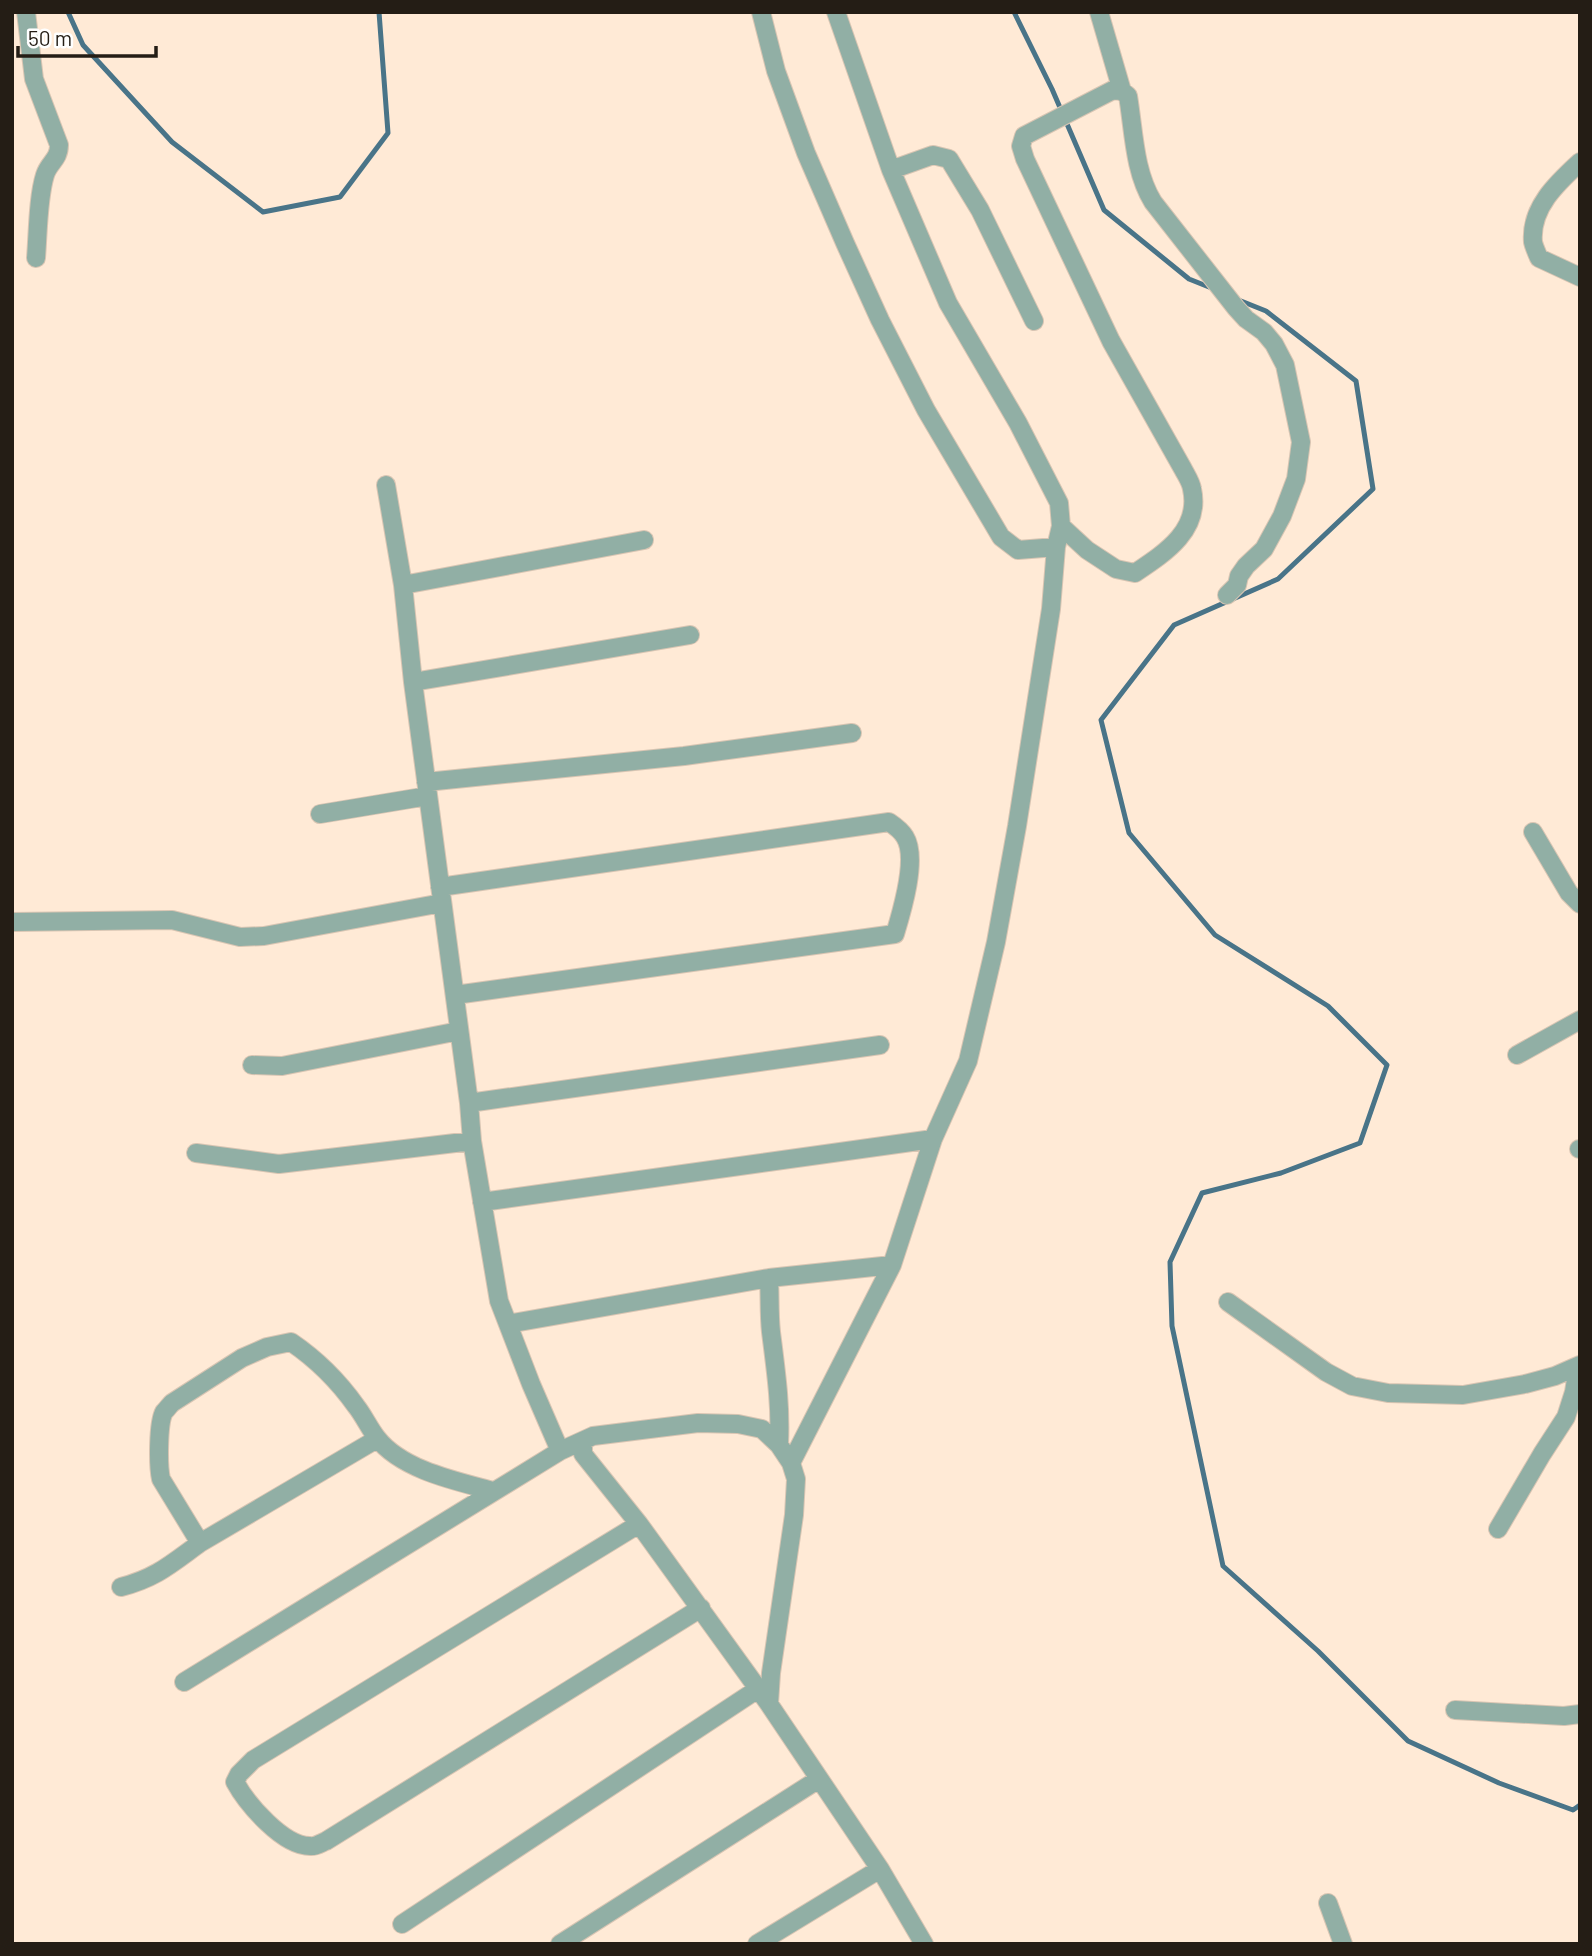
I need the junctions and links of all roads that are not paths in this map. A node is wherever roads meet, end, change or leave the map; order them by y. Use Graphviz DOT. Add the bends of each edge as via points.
graph roads {
  1 [pos="26,12"];
  2 [pos="761,12"];
  3 [pos="836,12"];
  4 [pos="1099,12"];
  5 [pos="1117,91"];
  6 [pos="1580,163"];
  7 [pos="891,170"];
  8 [pos="36,258"];
  9 [pos="1580,277"];
  10 [pos="1034,321"];
  11 [pos="386,485"];
  12 [pos="1061,526"];
  13 [pos="644,540"];
  14 [pos="1056,548"];
  15 [pos="403,585"];
  16 [pos="1227,596"];
  17 [pos="690,635"];
  18 [pos="413,682"];
  19 [pos="852,733"];
  20 [pos="427,789"];
  21 [pos="320,814"];
  22 [pos="1533,832"];
  23 [pos="440,895"];
  24 [pos="1580,904"];
  25 [pos="12,922"];
  26 [pos="455,995"];
  27 [pos="1580,1020"];
  28 [pos="460,1031"];
  29 [pos="880,1045"];
  30 [pos="1517,1055"];
  31 [pos="252,1065"];
  32 [pos="469,1102"];
  33 [pos="933,1139"];
  34 [pos="472,1140"];
  35 [pos="196,1153"];
  36 [pos="482,1202"];
  37 [pos="892,1265"];
  38 [pos="769,1278"];
  39 [pos="1228,1302"];
  40 [pos="508,1324"];
  41 [pos="1579,1366"];
  42 [pos="377,1439"];
  43 [pos="583,1441"];
  44 [pos="779,1445"];
  45 [pos="560,1451"];
  46 [pos="792,1463"];
  47 [pos="493,1491"];
  48 [pos="639,1524"];
  49 [pos="1498,1529"];
  50 [pos="200,1543"];
  51 [pos="121,1587"];
  52 [pos="701,1608"];
  53 [pos="184,1682"];
  54 [pos="763,1697"];
  55 [pos="1455,1710"];
  56 [pos="1580,1714"];
  57 [pos="819,1779"];
  58 [pos="880,1869"];
  59 [pos="1328,1903"];
  60 [pos="402,1924"];
  61 [pos="560,1944"];
  62 [pos="757,1944"];
  63 [pos="924,1944"];
  64 [pos="1343,1944"];
  1 -- 8 [label="street" via="34,79 59,145 59,155 46,172"];
  2 -- 14 [label="street" via="776,71 806,153 880,320 926,410 1002,537 1018,550"];
  3 -- 7 [label="street"];
  4 -- 5 [label="street"];
  5 -- 12 [label="street" via="1024,136 1022,152 1105,329 1192,488 1193,507 1188,528 1135,573 1116,569"];
  5 -- 16 [label="street" via="1128,96 1146,191 1236,308 1275,344 1285,365 1301,442 1296,479 1264,549 1246,565"];
  6 -- 9 [label="street" via="1542,202 1533,242 1539,258"];
  7 -- 10 [label="street" via="933,155 949,159 980,210"];
  7 -- 12 [label="street" via="948,303 1059,503"];
  11 -- 15 [label="street"];
  12 -- 14 [label="street"];
  13 -- 15 [label="street"];
  14 -- 33 [label="street" via="1051,610 996,942 968,1061"];
  15 -- 18 [label="street"];
  17 -- 18 [label="street"];
  18 -- 20 [label="street"];
  19 -- 20 [label="street"];
  20 -- 21 [label="street"];
  20 -- 23 [label="street"];
  22 -- 24 [label="street"];
  23 -- 25 [label="street" via="264,936 240,937 172,920"];
  23 -- 26 [label="street"];
  23 -- 26 [label="street" via="888,822 906,838 909,856 907,895 895,934"];
  26 -- 28 [label="street"];
  27 -- 30 [label="street"];
  28 -- 31 [label="street" via="282,1066"];
  28 -- 32 [label="street"];
  29 -- 32 [label="street"];
  32 -- 34 [label="street"];
  33 -- 36 [label="street"];
  33 -- 37 [label="street"];
  34 -- 35 [label="street" via="279,1164"];
  34 -- 36 [label="street"];
  36 -- 40 [label="street" via="499,1301"];
  37 -- 38 [label="street"];
  37 -- 46 [label="street"];
  38 -- 40 [label="street"];
  38 -- 44 [label="street"];
  39 -- 41 [label="street" via="1326,1372 1352,1386 1388,1393 1463,1395 1525,1384"];
  40 -- 45 [label="street"];
  41 -- 49 [label="street" via="1566,1417"];
  42 -- 47 [label="street" via="402,1460 434,1475"];
  42 -- 50 [label="street"];
  42 -- 50 [label="street" via="354,1402 310,1355 291,1342 242,1358 172,1404 161,1420 161,1479"];
  43 -- 44 [label="street" via="698,1423 762,1429"];
  43 -- 45 [label="street"];
  43 -- 48 [label="street" via="583,1454"];
  44 -- 46 [label="street"];
  45 -- 47 [label="street"];
  46 -- 54 [label="street" via="794,1515 771,1674"];
  47 -- 53 [label="street"];
  48 -- 52 [label="street"];
  48 -- 52 [label="street" via="253,1760 235,1782 242,1794 276,1830 295,1842 311,1847 326,1841"];
  50 -- 51 [label="street" via="158,1574"];
  52 -- 54 [label="street"];
  54 -- 57 [label="street"];
  54 -- 60 [label="street"];
  55 -- 56 [label="street"];
  57 -- 58 [label="street"];
  57 -- 61 [label="street"];
  58 -- 62 [label="street"];
  58 -- 63 [label="street"];
  59 -- 64 [label="street"];
}
